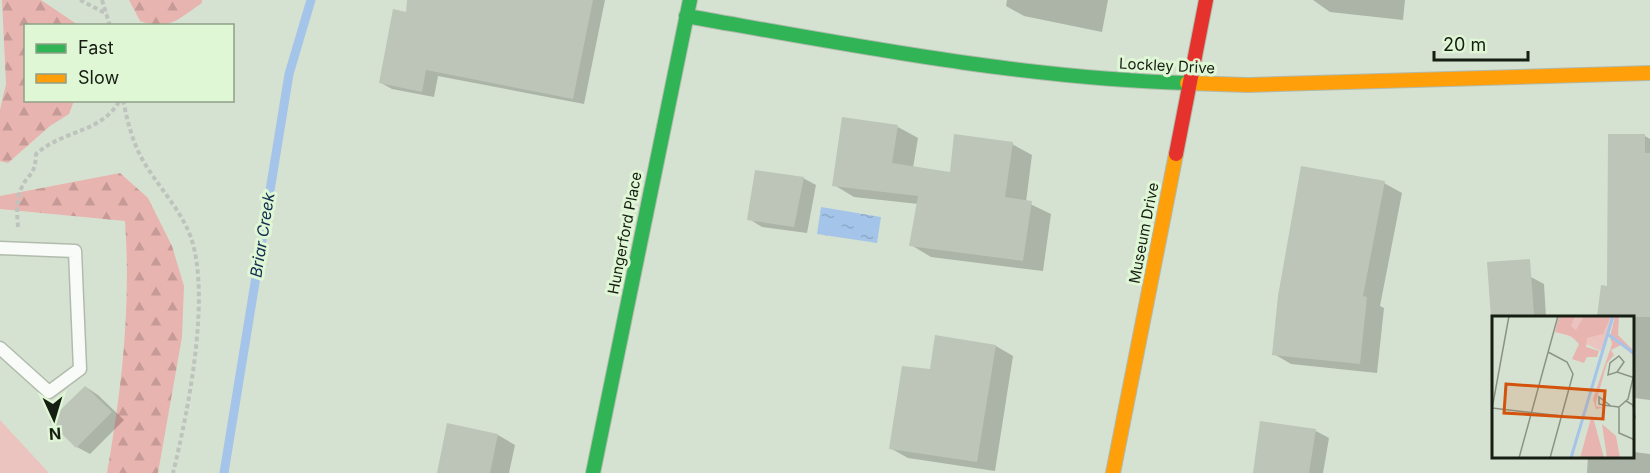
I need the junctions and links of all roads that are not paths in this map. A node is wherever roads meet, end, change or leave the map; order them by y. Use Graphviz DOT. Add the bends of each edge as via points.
graph roads {
  1 [pos="690,0"];
  2 [pos="1206,0"];
  3 [pos="686,16"];
  4 [pos="1650,73"];
  5 [pos="1190,84"];
  6 [pos="0,248"];
  7 [pos="0,348"];
  8 [pos="592,473"];
  9 [pos="1113,473"];
  1 -- 3 [label="street, Hungerford Place"];
  2 -- 5 [label="street, Museum Drive"];
  3 -- 5 [label="street, Lockley Drive" via="855,45 1098,78"];
  3 -- 8 [label="street, Hungerford Place"];
  4 -- 5 [label="street, Lockley Drive"];
  5 -- 9 [label="street, Museum Drive"];
  6 -- 7 [label="lane" via="75,251 80,369 49,392"];
}
